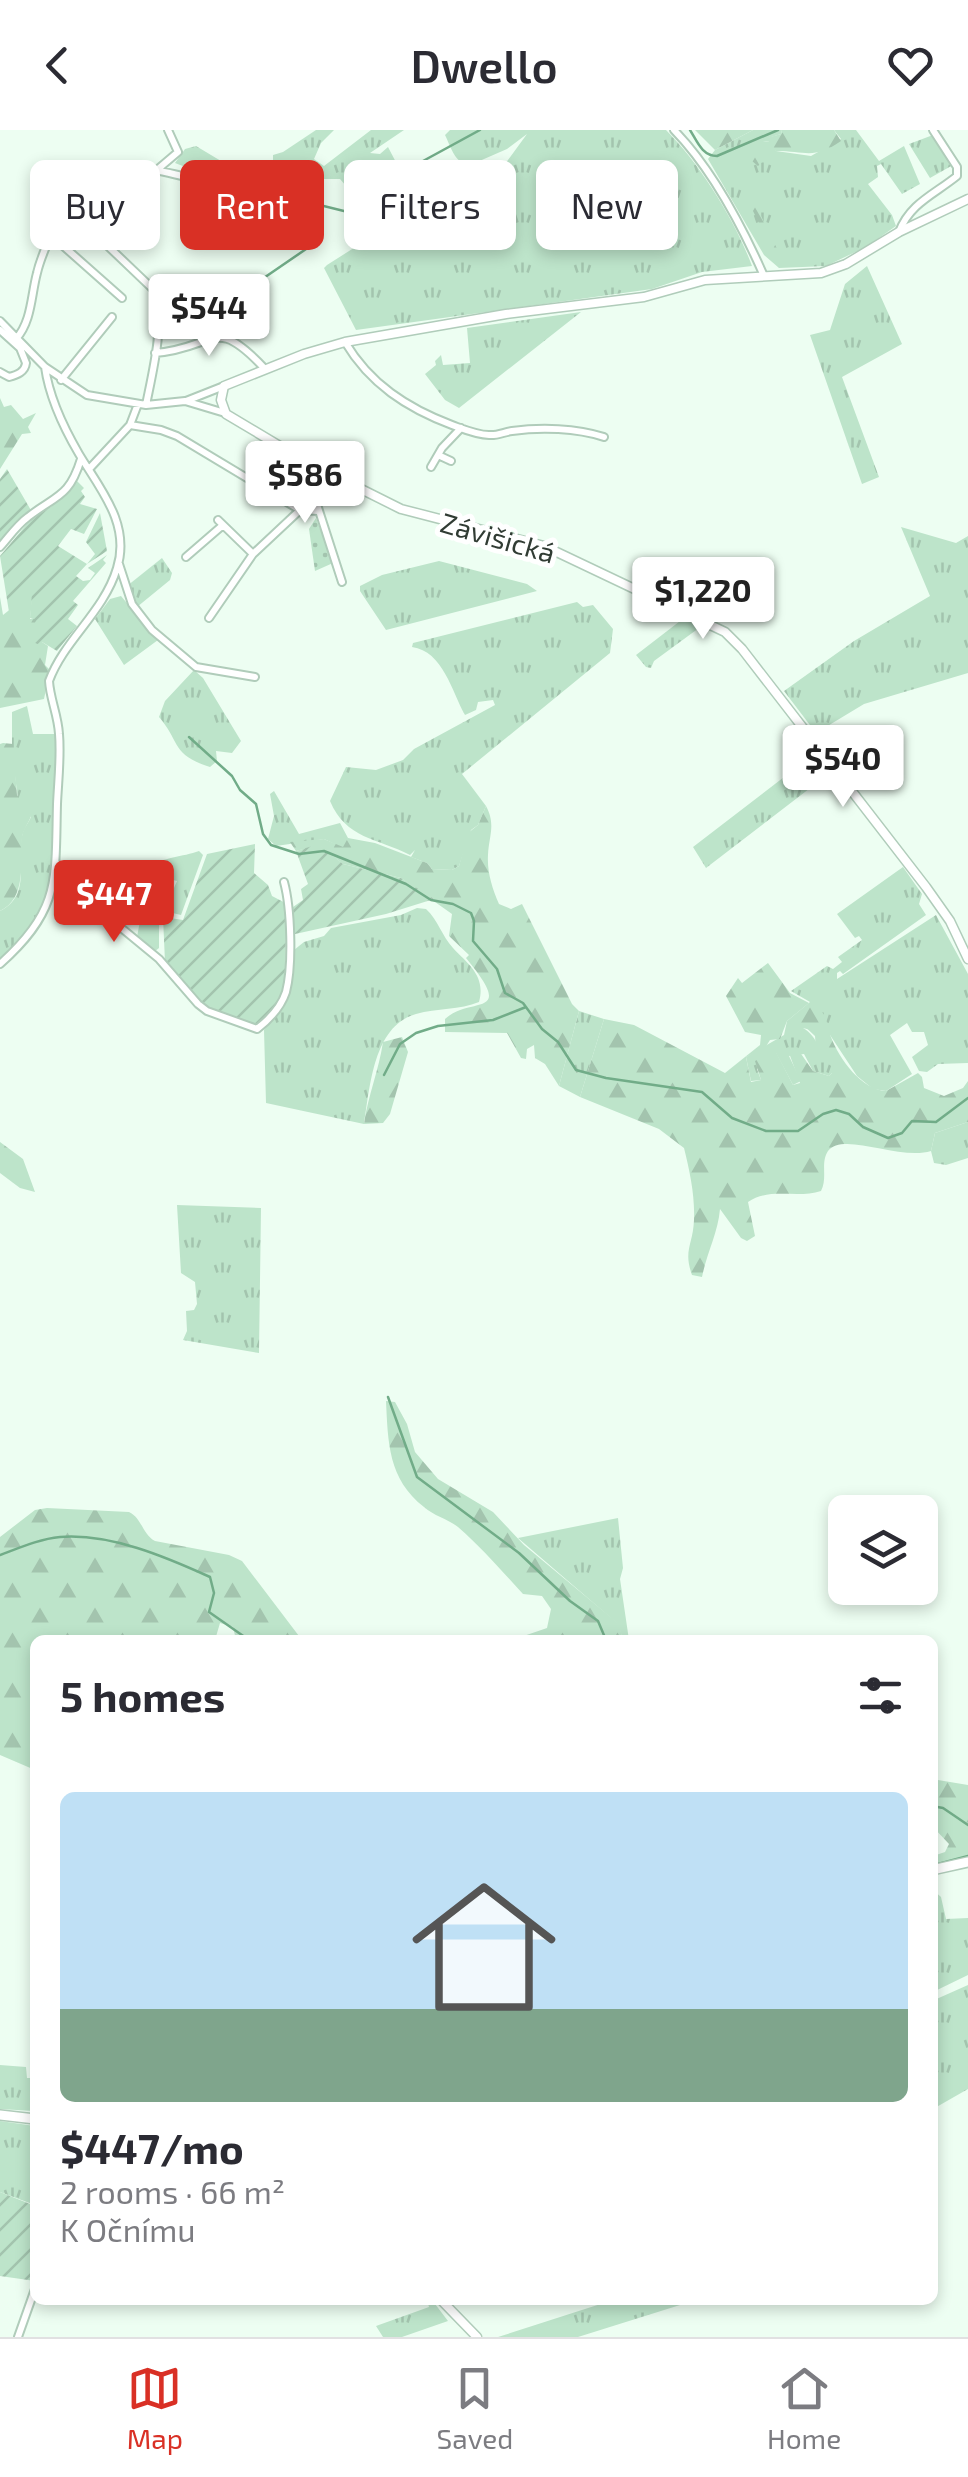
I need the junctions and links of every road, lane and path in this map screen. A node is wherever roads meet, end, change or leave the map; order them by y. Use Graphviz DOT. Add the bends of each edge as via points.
graph roads {
  1 [pos="168,130"];
  2 [pos="674,130"];
  3 [pos="932,130"];
  4 [pos="160,167"];
  5 [pos="968,199"];
  6 [pos="899,232"];
  7 [pos="46,250"];
  8 [pos="68,250"];
  9 [pos="112,250"];
  10 [pos="764,276"];
  11 [pos="122,298"];
  12 [pos="112,316"];
  13 [pos="0,320"];
  14 [pos="0,330"];
  15 [pos="345,342"];
  16 [pos="20,344"];
  17 [pos="156,353"];
  18 [pos="45,368"];
  19 [pos="264,369"];
  20 [pos="0,372"];
  21 [pos="60,380"];
  22 [pos="224,386"];
  23 [pos="185,401"];
  24 [pos="142,404"];
  25 [pos="226,414"];
  26 [pos="130,426"];
  27 [pos="461,428"];
  28 [pos="604,438"];
  29 [pos="438,455"];
  30 [pos="82,458"];
  31 [pos="303,460"];
  32 [pos="452,461"];
  33 [pos="431,467"];
  34 [pos="90,468"];
  35 [pos="300,510"];
  36 [pos="318,511"];
  37 [pos="0,547"];
  38 [pos="253,554"];
  39 [pos="186,556"];
  40 [pos="119,563"];
  41 [pos="342,582"];
  42 [pos="124,585"];
  43 [pos="110,587"];
  44 [pos="209,618"];
  45 [pos="255,677"];
  46 [pos="57,863"];
  47 [pos="284,882"];
  48 [pos="968,958"];
  49 [pos="0,964"];
  50 [pos="968,1862"];
  51 [pos="938,1869"];
  52 [pos="0,2115"];
  53 [pos="30,2119"];
  54 [pos="30,2301"];
  55 [pos="446,2305"];
  56 [pos="18,2337"];
  57 [pos="477,2337"];
  1 -- 4 [label="street" via="178,152"];
  2 -- 10 [label="street" via="718,190"];
  3 -- 6 [label="street" via="957,176 917,204"];
  5 -- 6 [label="street"];
  6 -- 10 [label="street" via="830,270"];
  7 -- 16 [label="street"];
  8 -- 11 [label="street"];
  9 -- 17 [label="street" via="154,289"];
  10 -- 15 [label="street" via="706,280 644,298"];
  12 -- 21 [label="street"];
  13 -- 16 [label="street"];
  14 -- 16 [label="street"];
  15 -- 19 [label="street"];
  15 -- 27 [label="street" via="386,391"];
  16 -- 18 [label="street, Závišická"];
  16 -- 20 [label="street" via="24,369 9,377"];
  17 -- 19 [label="street" via="228,337"];
  17 -- 24 [label="street"];
  18 -- 21 [label="street, Závišická"];
  18 -- 30 [label="street"];
  19 -- 22 [label="street"];
  21 -- 24 [label="street, Závišická" via="98,398"];
  22 -- 23 [label="street"];
  22 -- 25 [label="street"];
  23 -- 24 [label="street, Závišická"];
  23 -- 25 [label="street, Závišická"];
  24 -- 26 [label="street"];
  25 -- 31 [label="street, Závišická"];
  26 -- 34 [label="street"];
  26 -- 35 [label="street" via="176,436"];
  27 -- 28 [label="street" via="486,436 574,431"];
  27 -- 29 [label="street"];
  29 -- 32 [label="street"];
  29 -- 33 [label="street"];
  30 -- 34 [label="street"];
  30 -- 37 [label="street" via="71,485"];
  31 -- 36 [label="street"];
  31 -- 48 [label="street, Závišická" via="401,509 544,546 725,632 926,887"];
  34 -- 40 [label="street" via="112,507"];
  35 -- 36 [label="street"];
  35 -- 38 [label="street"];
  36 -- 41 [label="street"];
  38 -- 39 [label="street" via="220,522"];
  38 -- 44 [label="street"];
  40 -- 42 [label="street"];
  40 -- 43 [label="street"];
  42 -- 43 [label="street"];
  42 -- 45 [label="street" via="152,630 196,668"];
  43 -- 46 [label="street" via="50,681 60,733"];
  46 -- 47 [label="street" via="74,899 159,959 198,1004 258,1029 286,990 291,906"];
  46 -- 49 [label="street" via="41,918"];
  50 -- 51 [label="main road"];
  52 -- 53 [label="main road"];
  54 -- 56 [label="street"];
  55 -- 57 [label="street"];
}
